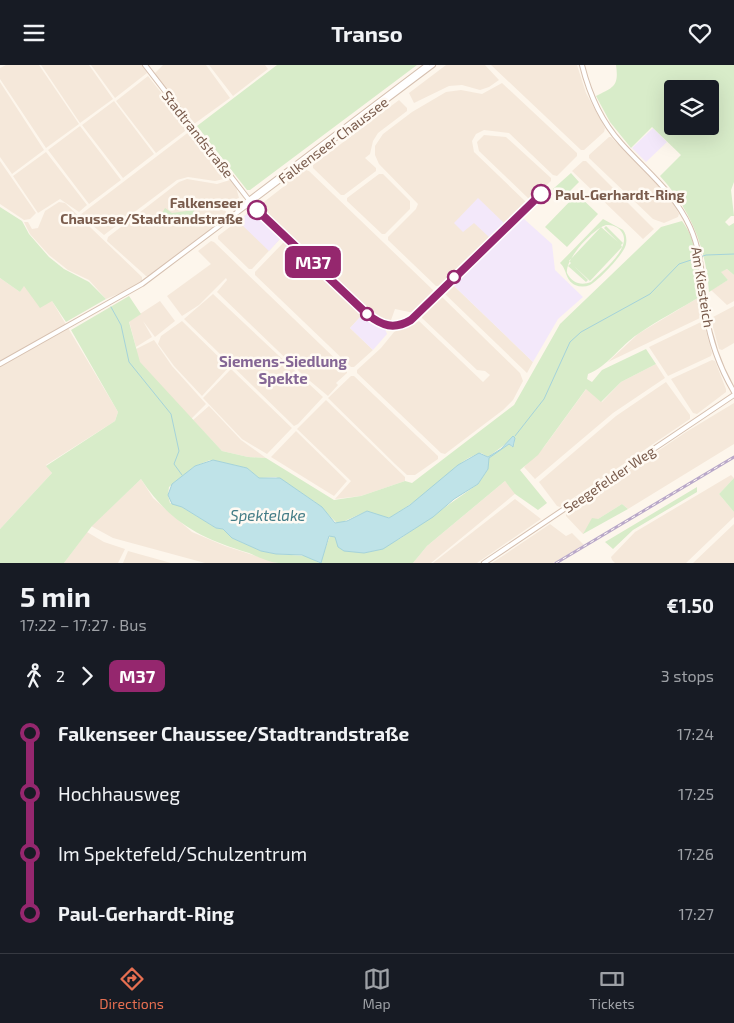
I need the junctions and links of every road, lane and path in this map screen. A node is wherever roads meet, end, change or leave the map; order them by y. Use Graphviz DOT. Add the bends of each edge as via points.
graph roads {
  1 [pos="145,65"];
  2 [pos="427,65"];
  3 [pos="433,65"];
  4 [pos="582,65"];
  5 [pos="399,88"];
  6 [pos="249,201"];
  7 [pos="0,364"];
  8 [pos="734,393"];
  9 [pos="484,563"];
  1 -- 6 [label="street, Stadtrandstraße"];
  2 -- 5 [label="street, Falkenseer Chaussee"];
  3 -- 5 [label="street, Falkenseer Chaussee"];
  4 -- 8 [label="street, Am Kiesteich" via="591,95 611,130 666,188 685,216 703,268 709,332"];
  5 -- 6 [label="street, Falkenseer Chaussee"];
  6 -- 7 [label="street, Falkenseer Chaussee" via="142,284"];
  8 -- 9 [label="street, Seegefelder Weg"];
}
